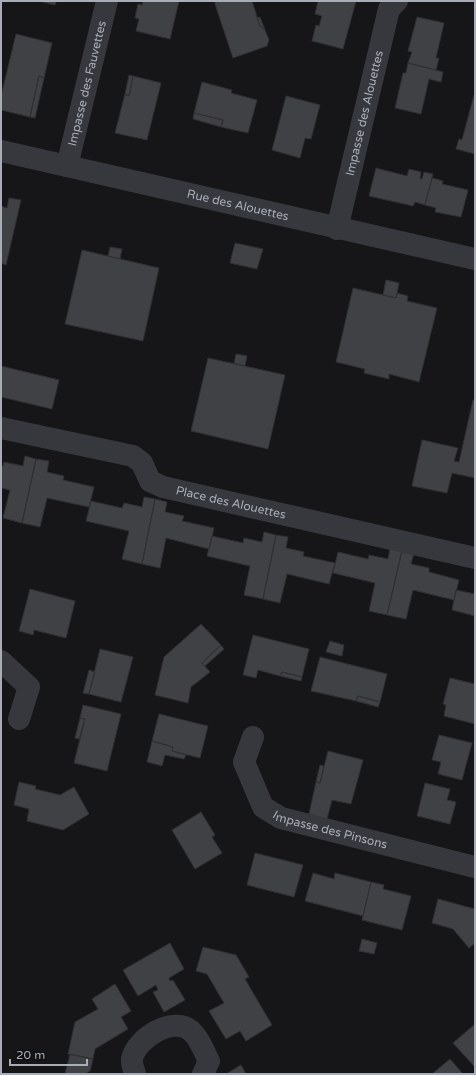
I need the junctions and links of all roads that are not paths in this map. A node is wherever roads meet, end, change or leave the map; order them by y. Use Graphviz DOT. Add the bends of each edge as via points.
graph roads {
  1 [pos="107,1"];
  2 [pos="397,1"];
  3 [pos="1,151"];
  4 [pos="68,166"];
  5 [pos="337,229"];
  6 [pos="475,259"];
  7 [pos="1,428"];
  8 [pos="475,558"];
  9 [pos="1,661"];
  10 [pos="20,719"];
  11 [pos="253,737"];
  12 [pos="474,863"];
  13 [pos="135,1074"];
  14 [pos="202,1074"];
  1 -- 4 [label="street, Impasse des Fauvettes"];
  2 -- 5 [label="street, Impasse des Alouettes" via="389,9"];
  3 -- 4 [label="street, Rue des Alouettes"];
  4 -- 5 [label="street, Rue des Alouettes"];
  5 -- 6 [label="street, Rue des Alouettes"];
  7 -- 8 [label="street, Place des Alouettes" via="133,456 142,463 150,481 163,487"];
  9 -- 10 [label="street" via="29,687"];
  11 -- 12 [label="street, Impasse des Pinsons" via="244,762 262,807 281,818"];
  13 -- 14 [label="street" via="132,1060 141,1042 162,1028 177,1026 192,1031 209,1061"];
}
